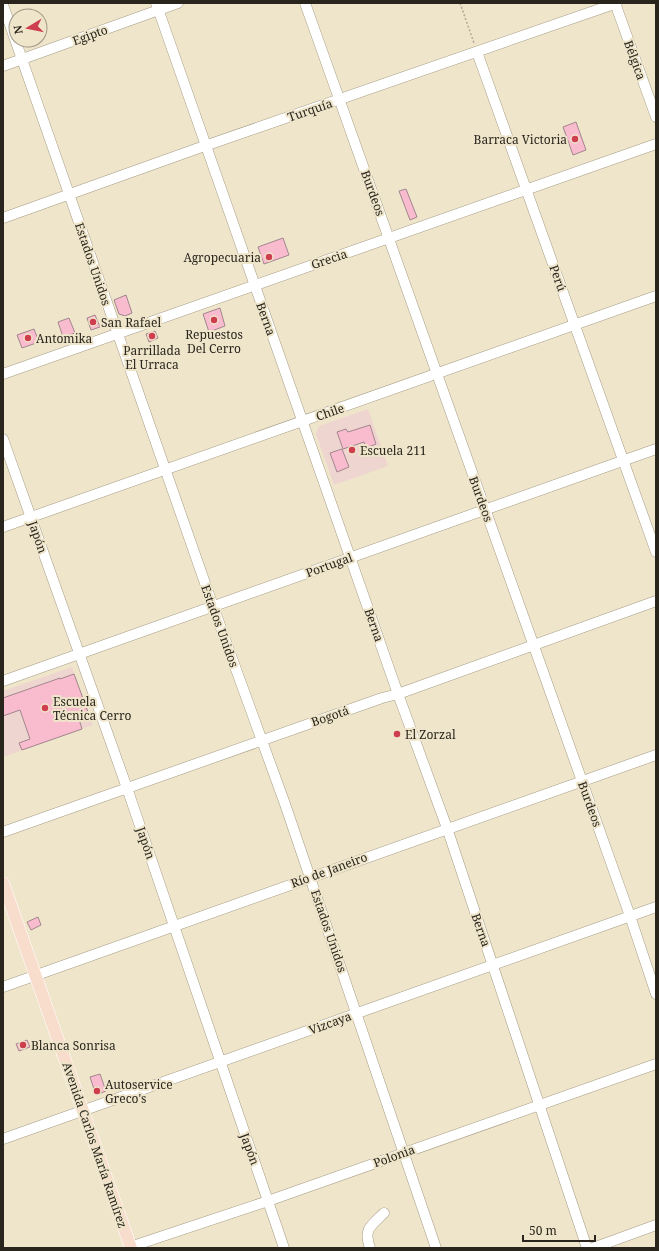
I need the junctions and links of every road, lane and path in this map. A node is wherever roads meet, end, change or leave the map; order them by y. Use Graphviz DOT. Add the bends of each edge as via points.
graph roads {
  1 [pos="178,3"];
  2 [pos="305,3"];
  3 [pos="460,3"];
  4 [pos="616,3"];
  5 [pos="3,5"];
  6 [pos="157,6"];
  7 [pos="477,52"];
  8 [pos="23,60"];
  9 [pos="3,66"];
  10 [pos="339,99"];
  11 [pos="656,117"];
  12 [pos="656,144"];
  13 [pos="205,146"];
  14 [pos="527,190"];
  15 [pos="70,195"];
  16 [pos="3,218"];
  17 [pos="389,238"];
  18 [pos="254,286"];
  19 [pos="656,296"];
  20 [pos="574,325"];
  21 [pos="118,333"];
  22 [pos="3,374"];
  23 [pos="437,374"];
  24 [pos="302,422"];
  25 [pos="3,439"];
  26 [pos="656,449"];
  27 [pos="624,460"];
  28 [pos="165,470"];
  29 [pos="485,510"];
  30 [pos="31,517"];
  31 [pos="3,527"];
  32 [pos="656,552"];
  33 [pos="350,558"];
  34 [pos="656,601"];
  35 [pos="213,606"];
  36 [pos="533,646"];
  37 [pos="78,654"];
  38 [pos="3,681"];
  39 [pos="398,694"];
  40 [pos="261,740"];
  41 [pos="656,755"];
  42 [pos="582,781"];
  43 [pos="127,788"];
  44 [pos="447,828"];
  45 [pos="3,832"];
  46 [pos="310,877"];
  47 [pos="3,883"];
  48 [pos="656,907"];
  49 [pos="630,916"];
  50 [pos="174,926"];
  51 [pos="493,965"];
  52 [pos="36,975"];
  53 [pos="3,987"];
  54 [pos="656,994"];
  55 [pos="358,1013"];
  56 [pos="221,1062"];
  57 [pos="656,1064"];
  58 [pos="539,1105"];
  59 [pos="83,1111"];
  60 [pos="3,1139"];
  61 [pos="404,1153"];
  62 [pos="268,1201"];
  63 [pos="384,1213"];
  64 [pos="656,1225"];
  65 [pos="131,1247"];
  66 [pos="284,1248"];
  67 [pos="370,1248"];
  68 [pos="436,1248"];
  69 [pos="588,1248"];
  70 [pos="593,1248"];
  1 -- 6 [label="street, Egipto"];
  2 -- 10 [label="street, Burdeos"];
  3 -- 7 [label="path"];
  4 -- 7 [label="street, Turquía"];
  4 -- 11 [label="street, Bélgica"];
  5 -- 8 [label="street, Estados Unidos"];
  6 -- 8 [label="street, Egipto"];
  6 -- 13 [label="street, Berna"];
  7 -- 10 [label="street, Turquía"];
  7 -- 14 [label="street, Perú"];
  8 -- 9 [label="street, Egipto"];
  8 -- 15 [label="street, Estados Unidos"];
  10 -- 13 [label="street, Turquía"];
  10 -- 17 [label="street, Burdeos"];
  12 -- 14 [label="street, Grecia"];
  13 -- 15 [label="street, Turquía"];
  13 -- 18 [label="street, Berna"];
  14 -- 17 [label="street, Grecia"];
  14 -- 20 [label="street, Perú"];
  15 -- 16 [label="street, Turquía"];
  15 -- 21 [label="street, Estados Unidos"];
  17 -- 18 [label="street, Grecia"];
  17 -- 23 [label="street, Burdeos"];
  18 -- 21 [label="street, Grecia"];
  18 -- 24 [label="street, Berna"];
  19 -- 20 [label="street, Chile"];
  20 -- 23 [label="street, Chile"];
  20 -- 27 [label="street, Perú"];
  21 -- 22 [label="street, Grecia"];
  21 -- 28 [label="street, Estados Unidos"];
  23 -- 24 [label="street, Chile"];
  23 -- 29 [label="street, Burdeos"];
  24 -- 28 [label="street, Chile"];
  24 -- 33 [label="street, Berna"];
  25 -- 30 [label="street, Japón"];
  26 -- 27 [label="street, Portugal"];
  27 -- 29 [label="street, Portugal"];
  27 -- 32 [label="street, Perú"];
  28 -- 30 [label="street, Chile"];
  28 -- 35 [label="street, Estados Unidos"];
  29 -- 33 [label="street, Portugal"];
  29 -- 36 [label="street, Burdeos"];
  30 -- 31 [label="street, Chile"];
  30 -- 37 [label="street, Japón"];
  33 -- 35 [label="street, Portugal"];
  33 -- 39 [label="street, Berna"];
  34 -- 36 [label="street, Bogotá"];
  35 -- 37 [label="street, Portugal"];
  35 -- 40 [label="street, Estados Unidos"];
  36 -- 39 [label="street, Bogotá"];
  36 -- 42 [label="street, Burdeos"];
  37 -- 38 [label="street, Portugal"];
  37 -- 43 [label="street, Japón"];
  39 -- 40 [label="street, Bogotá"];
  39 -- 44 [label="street, Berna"];
  40 -- 43 [label="street, Bogotá"];
  40 -- 46 [label="street, Estados Unidos"];
  41 -- 42 [label="street, Río de Janeiro"];
  42 -- 44 [label="street, Río de Janeiro"];
  42 -- 49 [label="street, Burdeos"];
  43 -- 45 [label="street, Bogotá"];
  43 -- 50 [label="street, Japón"];
  44 -- 46 [label="street, Río de Janeiro"];
  44 -- 51 [label="street, Berna"];
  46 -- 50 [label="street, Río de Janeiro"];
  46 -- 55 [label="street, Estados Unidos"];
  47 -- 52 [label="main road, Avenida Carlos María Ramírez"];
  48 -- 49 [label="street, Vizcaya"];
  49 -- 51 [label="street, Vizcaya"];
  49 -- 54 [label="street, Burdeos"];
  50 -- 52 [label="street, Río de Janeiro"];
  50 -- 56 [label="street, Japón"];
  51 -- 55 [label="street, Vizcaya"];
  51 -- 58 [label="street, Berna"];
  52 -- 53 [label="street, Río de Janeiro"];
  52 -- 59 [label="main road, Avenida Carlos María Ramírez"];
  55 -- 56 [label="street, Vizcaya"];
  55 -- 61 [label="street, Estados Unidos"];
  56 -- 59 [label="street, Vizcaya"];
  56 -- 62 [label="street, Japón"];
  57 -- 58 [label="street, Polonia"];
  58 -- 61 [label="street, Polonia"];
  58 -- 69 [label="street, Berna"];
  59 -- 60 [label="street, Vizcaya"];
  59 -- 65 [label="main road, Avenida Carlos María Ramírez"];
  61 -- 62 [label="street, Polonia"];
  61 -- 68 [label="street, Estados Unidos"];
  62 -- 65 [label="street, Polonia"];
  62 -- 66 [label="street, Japón"];
  63 -- 67 [label="street" via="369,1228 367,1238"];
  64 -- 70 [label="street"];
}
